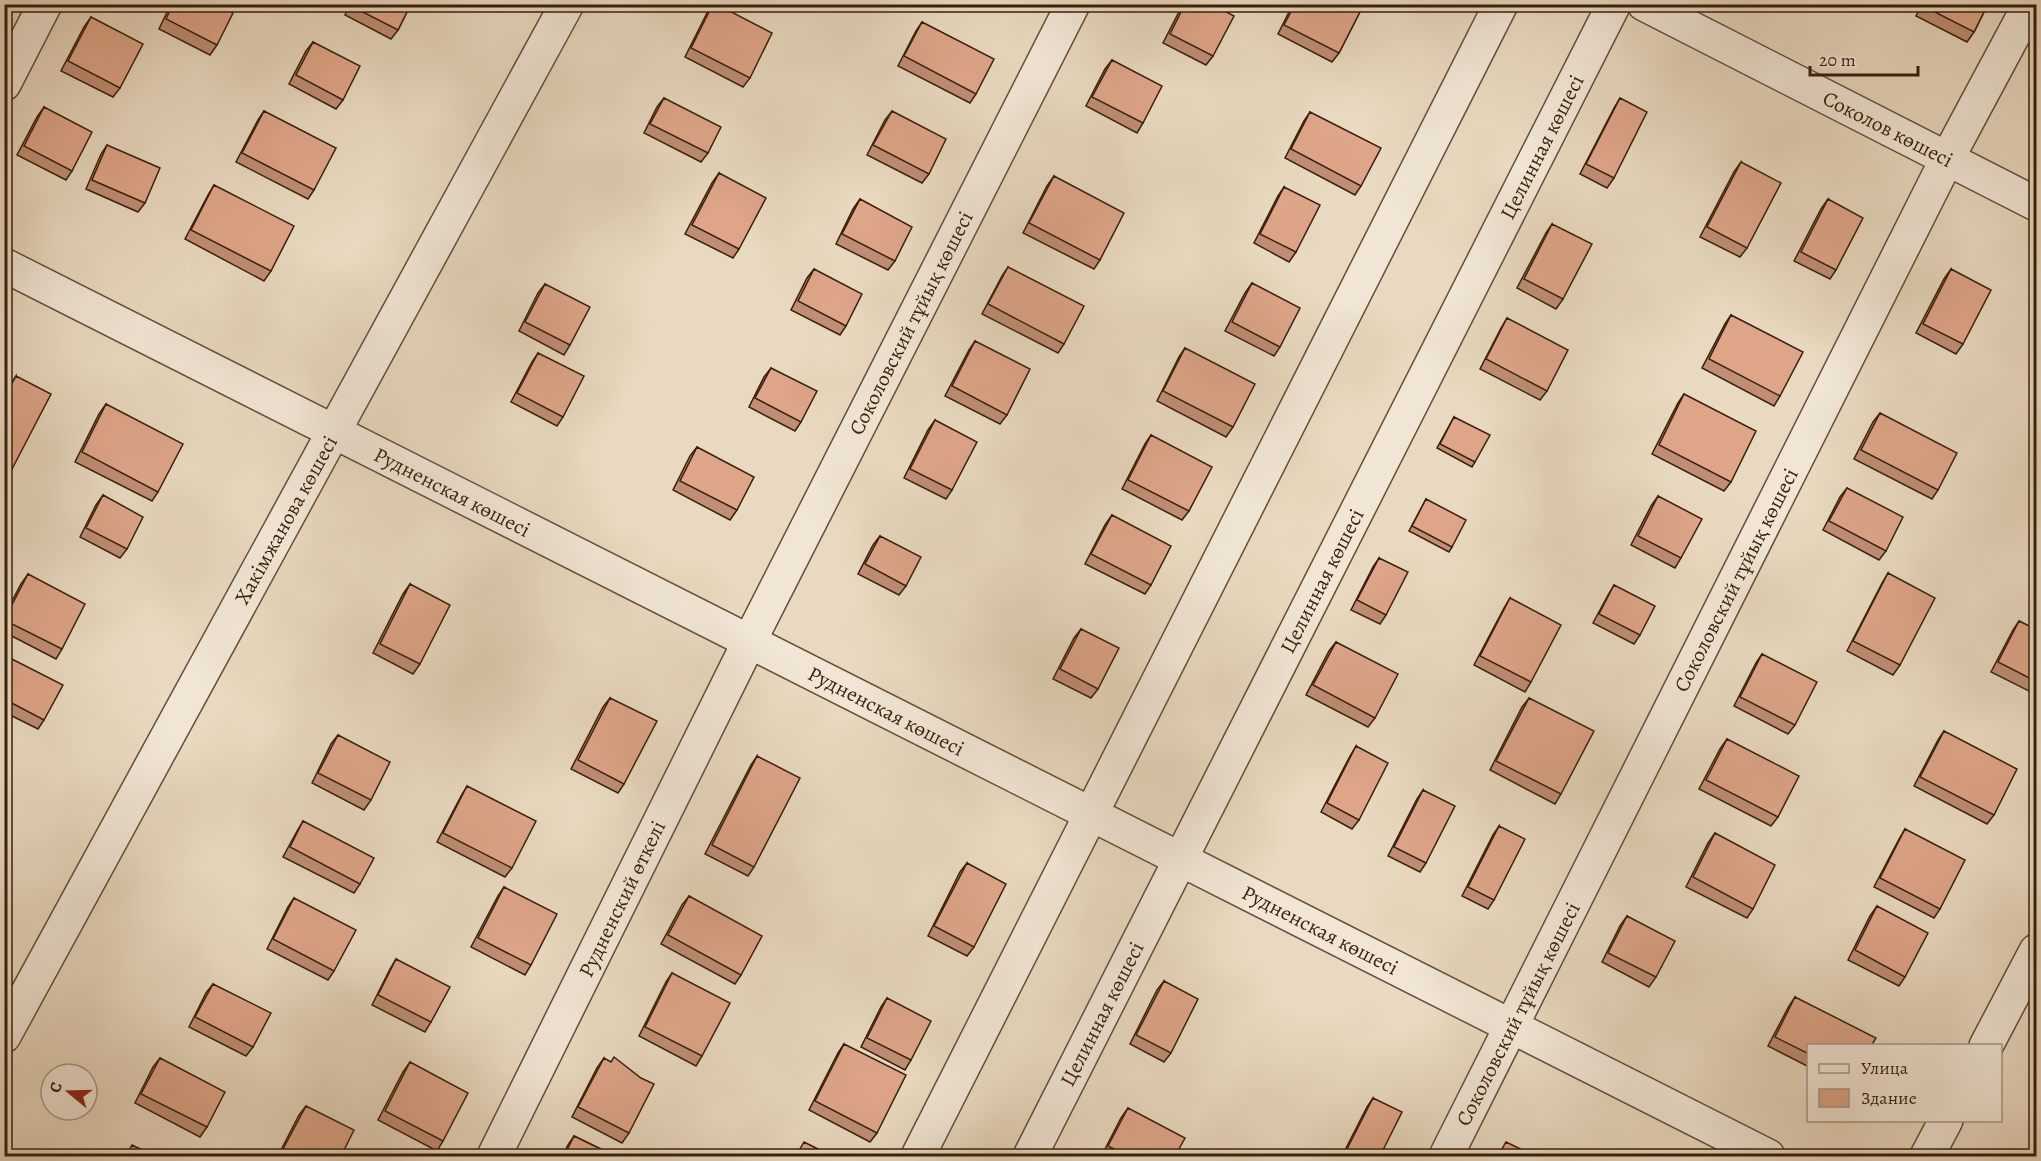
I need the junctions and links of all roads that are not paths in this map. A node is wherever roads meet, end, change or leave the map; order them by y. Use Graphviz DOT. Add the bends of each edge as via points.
graph roads {
  1 [pos="45,4"];
  2 [pos="567,4"];
  3 [pos="1073,4"];
  4 [pos="1501,4"];
  5 [pos="1614,4"];
  6 [pos="1644,4"];
  7 [pos="2030,4"];
  8 [pos="4,84"];
  9 [pos="1947,159"];
  10 [pos="2037,204"];
  11 [pos="4,265"];
  12 [pos="334,432"];
  13 [pos="749,642"];
  14 [pos="1091,814"];
  15 [pos="1181,860"];
  16 [pos="2037,951"];
  17 [pos="1512,1028"];
  18 [pos="4,1035"];
  19 [pos="1987,1044"];
  20 [pos="1945,1122"];
  21 [pos="494,1156"];
  22 [pos="918,1156"];
  23 [pos="1030,1156"];
  24 [pos="1446,1156"];
  25 [pos="1768,1156"];
  26 [pos="1927,1156"];
  1 -- 8 [label="street"];
  2 -- 12 [label="street, Хакімжанова көшесі"];
  3 -- 13 [label="street, Соколовский тұйық көшесі"];
  4 -- 14 [label="street"];
  5 -- 15 [label="street, Целинная көшесі"];
  6 -- 9 [label="street, Соколов көшесі"];
  7 -- 9 [label="street, Соколовский тұйық көшесі"];
  9 -- 10 [label="street, Соколов көшесі"];
  9 -- 17 [label="street, Соколовский тұйық көшесі"];
  11 -- 12 [label="street, Рудненская көшесі"];
  12 -- 13 [label="street, Рудненская көшесі"];
  12 -- 18 [label="street, Хакімжанова көшесі"];
  13 -- 14 [label="street, Рудненская көшесі"];
  13 -- 21 [label="street, Рудненский өткелі"];
  14 -- 15 [label="street, Рудненская көшесі"];
  14 -- 22 [label="street"];
  15 -- 17 [label="street, Рудненская көшесі"];
  15 -- 23 [label="street, Целинная көшесі"];
  16 -- 19 [label="street"];
  17 -- 24 [label="street, Соколовский тұйық көшесі"];
  17 -- 25 [label="street, Рудненская көшесі"];
  20 -- 26 [label="street"];
}
